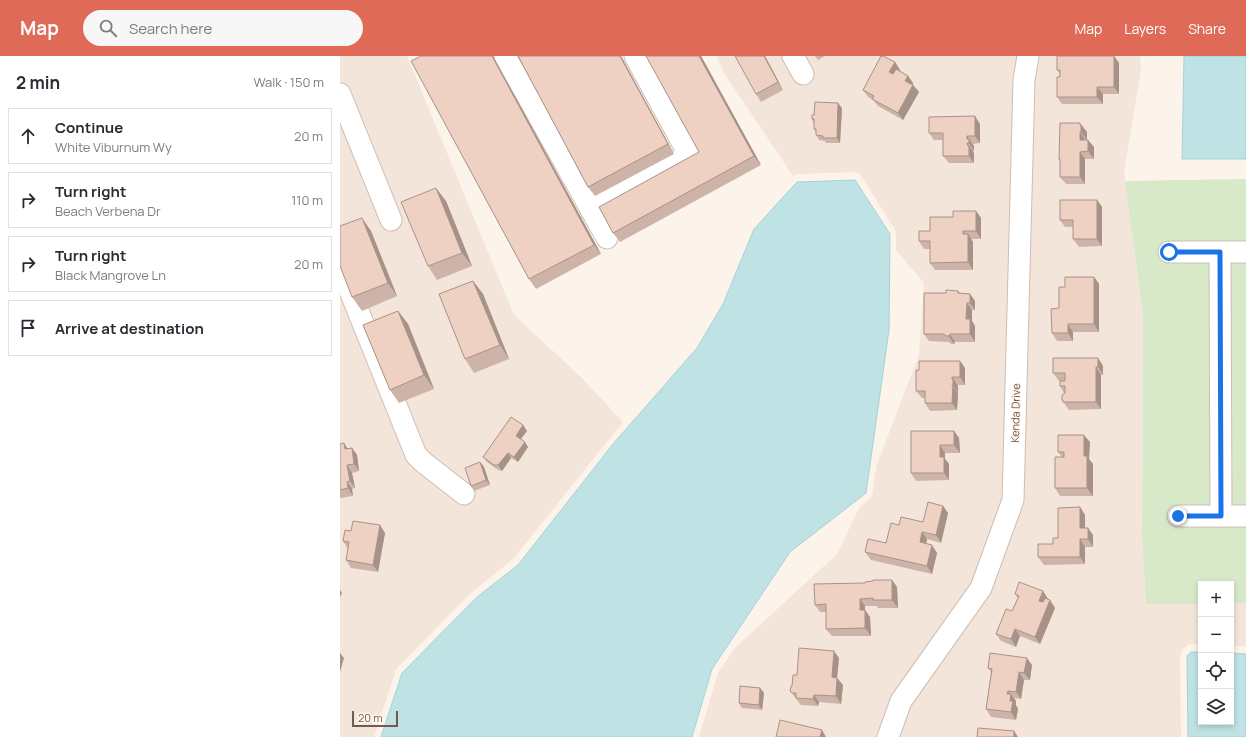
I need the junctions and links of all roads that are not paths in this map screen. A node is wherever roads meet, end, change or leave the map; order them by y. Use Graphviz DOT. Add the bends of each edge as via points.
graph roads {
  1 [pos="504,56"];
  2 [pos="635,56"];
  3 [pos="793,56"];
  4 [pos="1028,56"];
  5 [pos="803,74"];
  6 [pos="340,94"];
  7 [pos="591,210"];
  8 [pos="391,220"];
  9 [pos="607,238"];
  10 [pos="1169,252"];
  11 [pos="1220,252"];
  12 [pos="1246,252"];
  13 [pos="340,266"];
  14 [pos="464,494"];
  15 [pos="1178,516"];
  16 [pos="1221,516"];
  17 [pos="1246,516"];
  18 [pos="888,737"];
  1 -- 7 [label="street"];
  2 -- 7 [label="street" via="689,155"];
  3 -- 5 [label="street"];
  4 -- 18 [label="street, Kenda Drive" via="1024,80 1013,500 981,588 901,701"];
  6 -- 8 [label="street"];
  7 -- 9 [label="street"];
  10 -- 11 [label="street"];
  11 -- 12 [label="street"];
  11 -- 16 [label="street"];
  13 -- 14 [label="street" via="416,455"];
  15 -- 16 [label="street"];
  16 -- 17 [label="street"];
}
